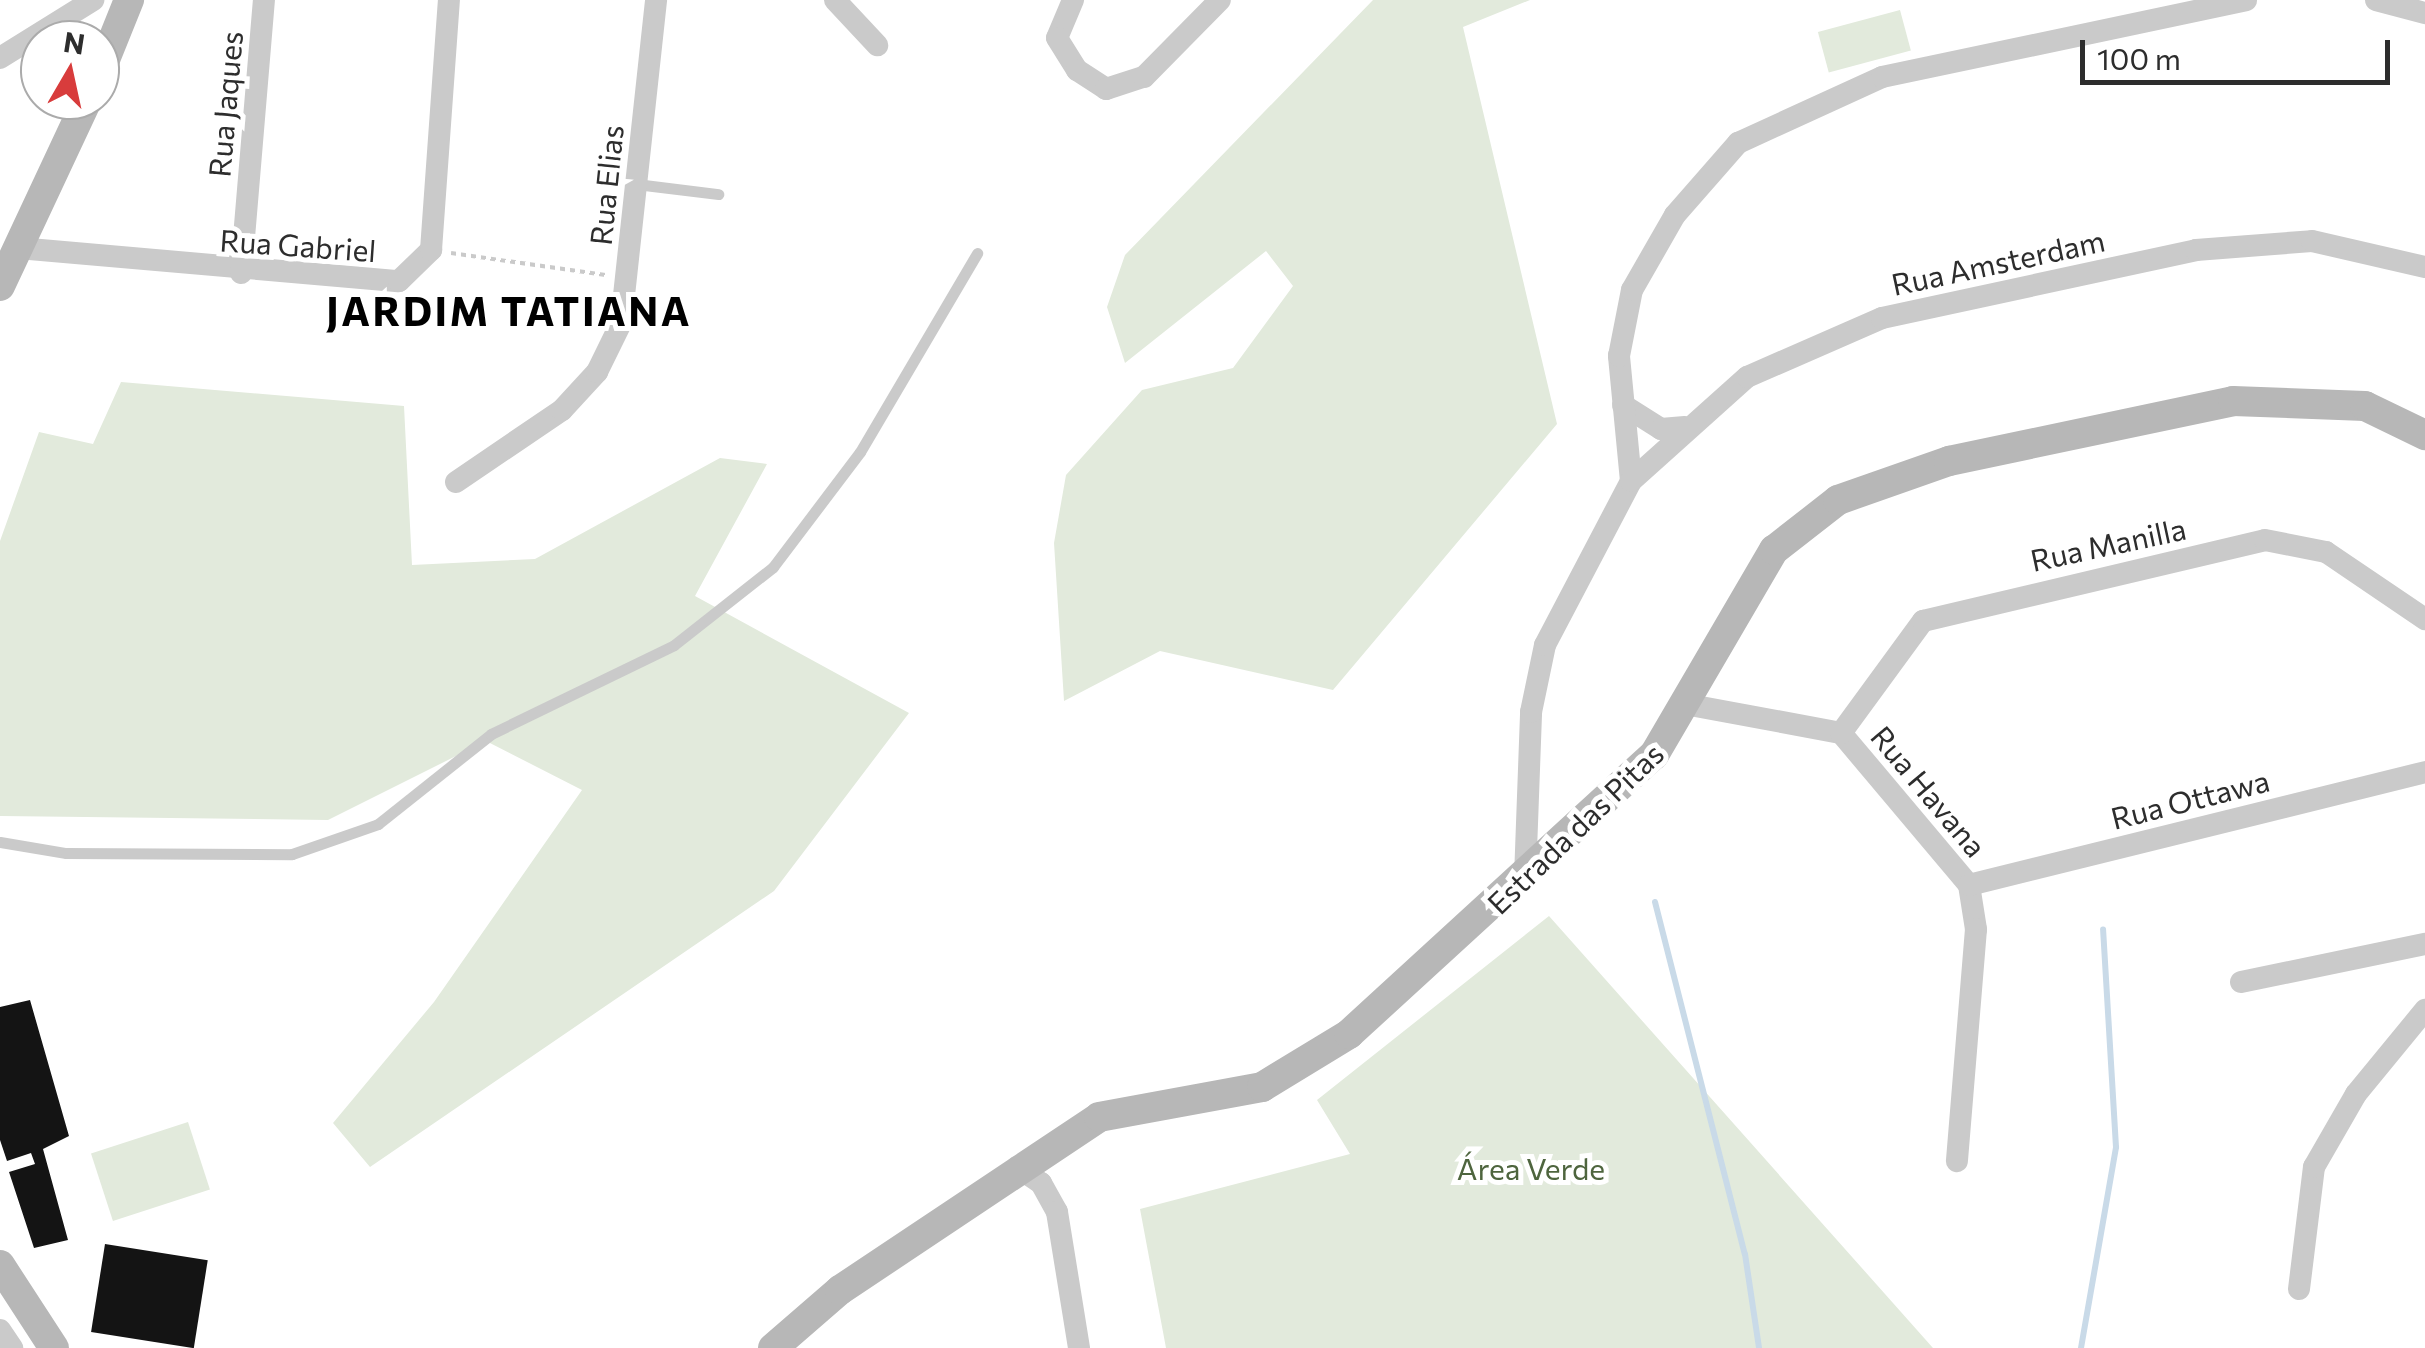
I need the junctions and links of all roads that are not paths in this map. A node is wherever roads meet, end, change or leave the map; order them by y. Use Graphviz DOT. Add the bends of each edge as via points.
graph roads {
  1 [pos="92,0"];
  2 [pos="264,0"];
  3 [pos="448,0"];
  4 [pos="656,0"];
  5 [pos="835,0"];
  6 [pos="1072,0"];
  7 [pos="1220,0"];
  8 [pos="2246,0"];
  9 [pos="2376,0"];
  10 [pos="2193,3"];
  11 [pos="2148,8"];
  12 [pos="2425,13"];
  13 [pos="877,45"];
  14 [pos="0,58"];
  15 [pos="77,120"];
  16 [pos="636,184"];
  17 [pos="718,194"];
  18 [pos="18,248"];
  19 [pos="977,253"];
  20 [pos="2425,267"];
  21 [pos="241,272"];
  22 [pos="0,286"];
  23 [pos="1622,404"];
  24 [pos="1685,427"];
  25 [pos="2425,435"];
  26 [pos="1631,481"];
  27 [pos="456,482"];
  28 [pos="2425,619"];
  29 [pos="1690,705"];
  30 [pos="1841,732"];
  31 [pos="2425,772"];
  32 [pos="0,842"];
  33 [pos="1526,878"];
  34 [pos="1969,885"];
  35 [pos="2425,944"];
  36 [pos="2241,982"];
  37 [pos="2425,1010"];
  38 [pos="1957,1161"];
  39 [pos="1016,1166"];
  40 [pos="0,1265"];
  41 [pos="2300,1289"];
  42 [pos="0,1330"];
  43 [pos="12,1348"];
  44 [pos="54,1348"];
  45 [pos="773,1348"];
  46 [pos="1078,1348"];
  1 -- 14 [label="street"];
  2 -- 21 [label="street, Rua Jaques"];
  3 -- 21 [label="street, Rua Gabriel" via="431,250 399,281"];
  4 -- 16 [label="street, Rua Elias"];
  5 -- 13 [label="street"];
  6 -- 7 [label="street" via="1057,38 1077,70 1106,89 1144,77"];
  8 -- 10 [label="street"];
  9 -- 12 [label="street"];
  10 -- 11 [label="street"];
  11 -- 23 [label="street" via="1865,82 1738,143 1675,215 1632,290 1619,356"];
  15 -- 18 [label="main road"];
  16 -- 17 [label="lane"];
  16 -- 27 [label="street, Rua Elias" via="621,323 597,372 562,410"];
  18 -- 21 [label="street, Rua Gabriel"];
  18 -- 22 [label="main road"];
  19 -- 32 [label="lane" via="860,452 773,567 674,644 491,734 378,824 292,854 66,853"];
  20 -- 24 [label="street, Rua Amsterdam" via="2312,241 2258,242 1882,318 1791,351"];
  23 -- 24 [label="street" via="1662,429"];
  23 -- 26 [label="street"];
  24 -- 26 [label="street, Rua Amsterdam"];
  25 -- 29 [label="main road, Estrada das Pitas" via="2364,406 2233,400 1889,479 1838,500 1774,550"];
  26 -- 33 [label="street" via="1535,675"];
  28 -- 30 [label="street, Rua Manilla" via="2326,552 2265,540 1923,621"];
  29 -- 30 [label="street, Rua Havana"];
  29 -- 33 [label="main road, Estrada das Pitas" via="1622,790"];
  30 -- 34 [label="street, Rua Havana"];
  31 -- 34 [label="street, Rua Ottawa"];
  33 -- 39 [label="main road, Estrada das Pitas" via="1298,1071 1262,1087 1132,1106"];
  34 -- 38 [label="street, Rua Havana" via="1975,944"];
  35 -- 36 [label="street"];
  37 -- 41 [label="street" via="2356,1094 2314,1168"];
  39 -- 45 [label="main road, Estrada das Pitas"];
  39 -- 46 [label="street" via="1041,1183 1057,1212"];
  40 -- 44 [label="main road"];
  42 -- 43 [label="street"];
}
